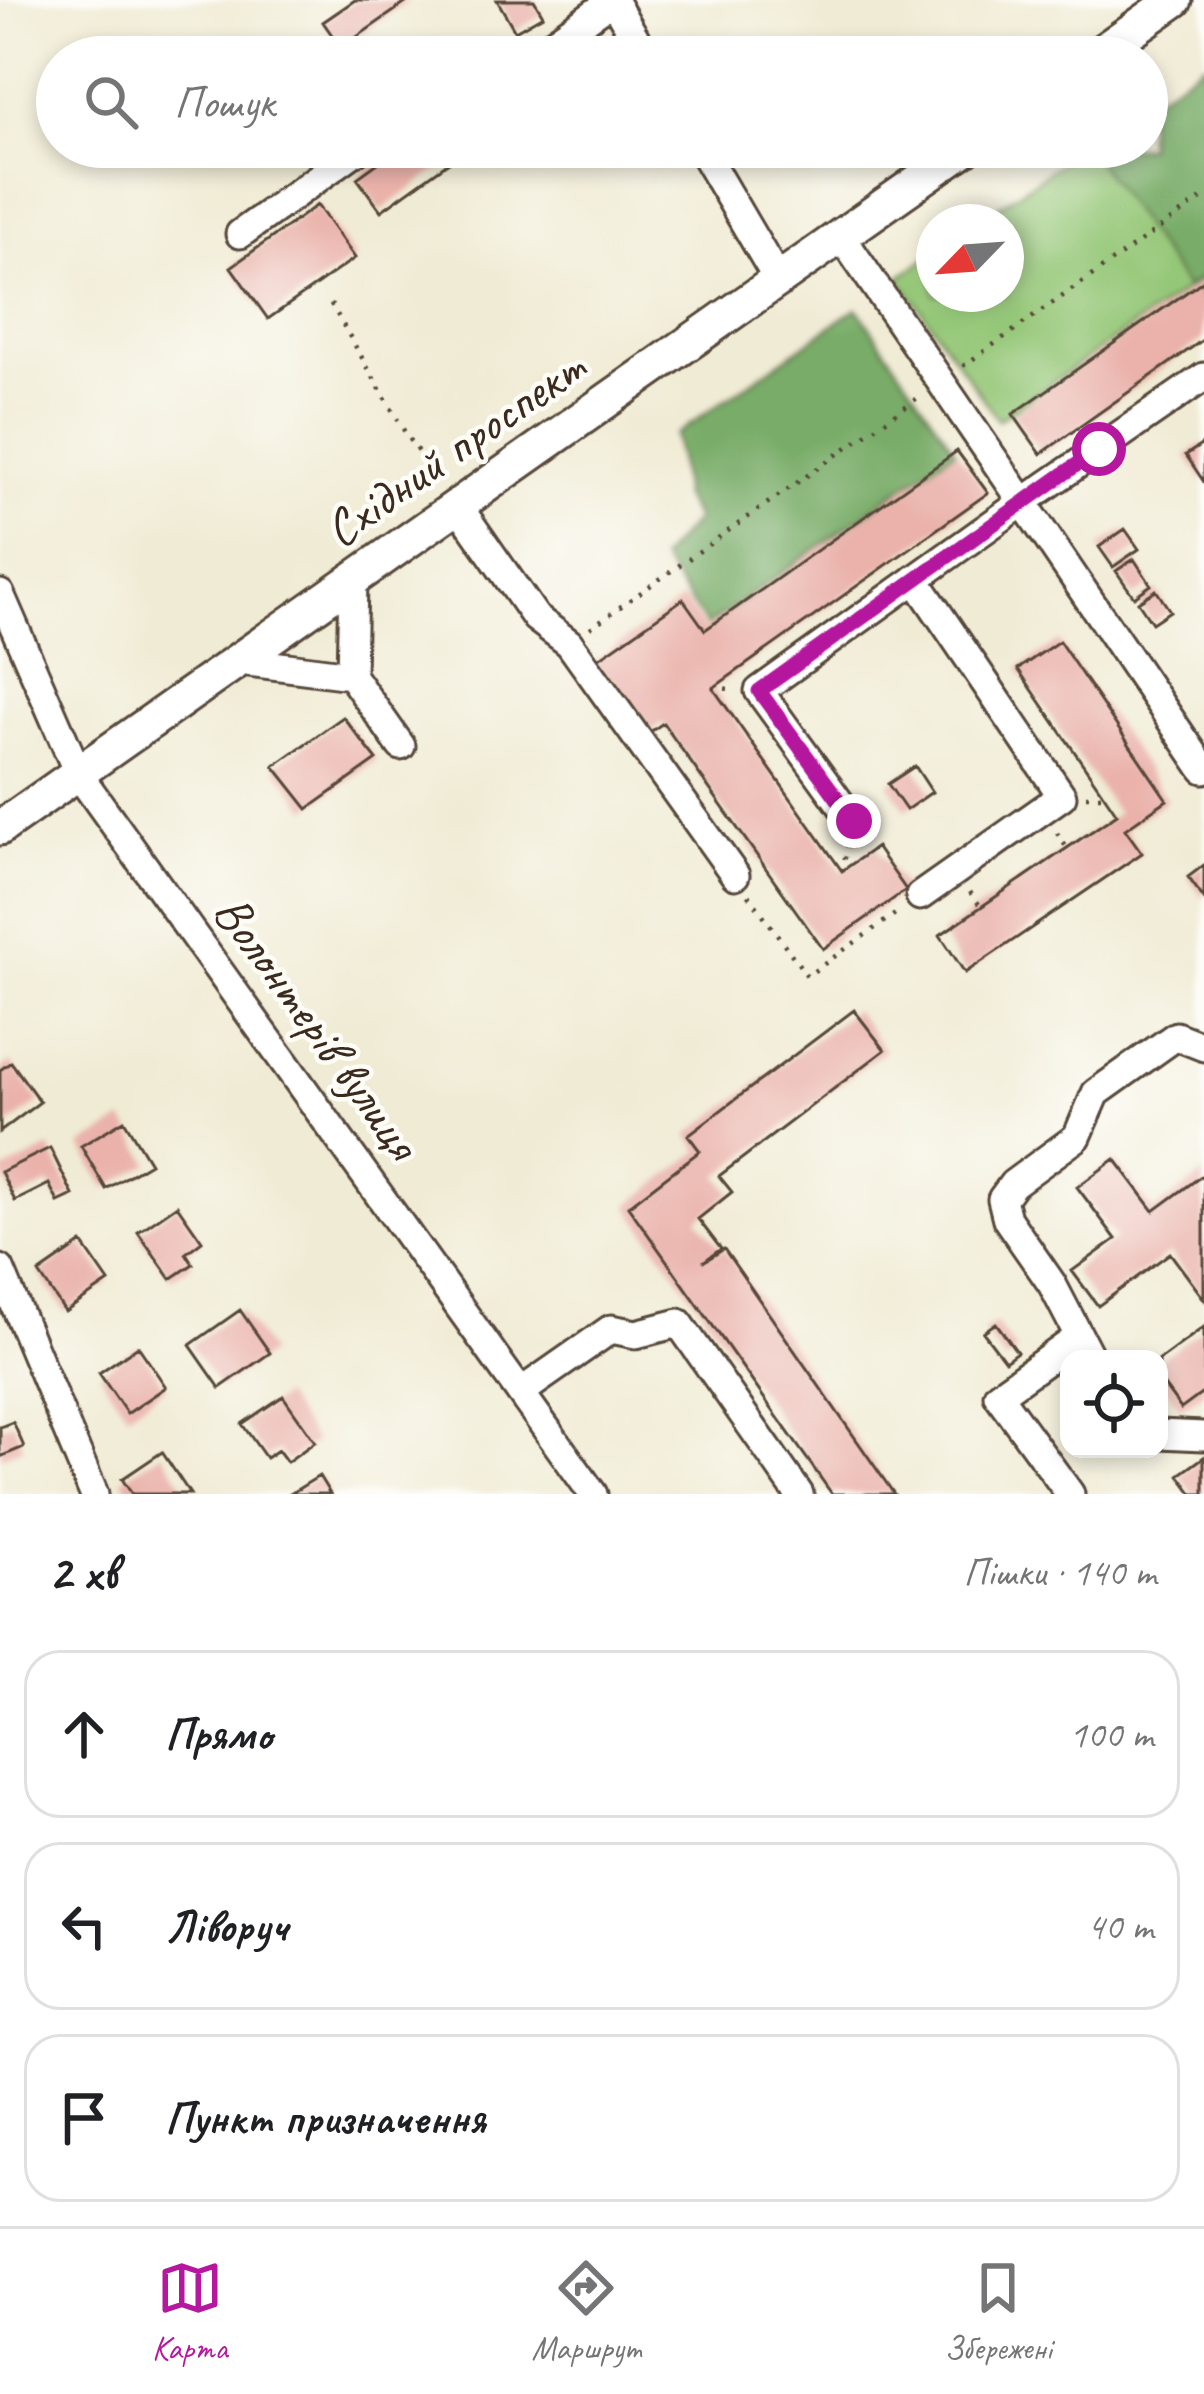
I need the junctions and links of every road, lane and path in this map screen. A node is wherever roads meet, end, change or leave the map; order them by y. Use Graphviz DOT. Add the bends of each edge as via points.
graph roads {
  1 [pos="613,0"];
  2 [pos="1175,0"];
  3 [pos="562,36"];
  4 [pos="634,36"];
  5 [pos="1124,36"];
  6 [pos="332,168"];
  7 [pos="712,168"];
  8 [pos="938,168"];
  9 [pos="1204,197"];
  10 [pos="240,234"];
  11 [pos="842,236"];
  12 [pos="778,280"];
  13 [pos="331,304"];
  14 [pos="1204,377"];
  15 [pos="940,382"];
  16 [pos="1023,502"];
  17 [pos="458,506"];
  18 [pos="915,579"];
  19 [pos="353,581"];
  20 [pos="0,594"];
  21 [pos="568,643"];
  22 [pos="239,661"];
  23 [pos="351,675"];
  24 [pos="401,746"];
  25 [pos="1204,769"];
  26 [pos="79,775"];
  27 [pos="854,821"];
  28 [pos="0,829"];
  29 [pos="735,875"];
  30 [pos="920,896"];
  31 [pos="1204,1047"];
  32 [pos="0,1269"];
  33 [pos="1084,1349"];
  34 [pos="521,1392"];
  35 [pos="1168,1434"];
  36 [pos="1204,1436"];
  37 [pos="94,1494"];
  38 [pos="593,1494"];
  39 [pos="799,1494"];
  40 [pos="1070,1494"];
  1 -- 3 [label="street"];
  1 -- 4 [label="street"];
  2 -- 5 [label="main road"];
  6 -- 10 [label="street"];
  7 -- 12 [label="street"];
  8 -- 11 [label="main road, Східний проспект"];
  9 -- 15 [label="path"];
  11 -- 12 [label="main road, Східний проспект"];
  11 -- 15 [label="street"];
  12 -- 17 [label="main road, Східний проспект"];
  13 -- 17 [label="path" via="410,441"];
  14 -- 16 [label="street"];
  15 -- 16 [label="street"];
  15 -- 21 [label="path"];
  16 -- 18 [label="street"];
  16 -- 25 [label="street"];
  17 -- 19 [label="main road, Східний проспект"];
  17 -- 21 [label="street" via="536,618"];
  18 -- 27 [label="street" via="759,691"];
  18 -- 30 [label="street" via="1063,796"];
  19 -- 22 [label="main road, Східний проспект"];
  19 -- 23 [label="street"];
  20 -- 26 [label="street, Волонтерів вулиця"];
  21 -- 29 [label="street"];
  22 -- 23 [label="street"];
  22 -- 26 [label="main road, Східний проспект"];
  23 -- 24 [label="street"];
  26 -- 28 [label="main road, Східний проспект"];
  26 -- 34 [label="street, Волонтерів вулиця"];
  29 -- 30 [label="path" via="807,976"];
  31 -- 33 [label="street" via="1176,1036 1096,1093 1077,1137 1003,1199"];
  32 -- 37 [label="street"];
  33 -- 40 [label="street" via="998,1395"];
  34 -- 38 [label="street, Волонтерів вулиця"];
  34 -- 39 [label="street" via="611,1329 637,1334 679,1323"];
  35 -- 36 [label="street"];
}
